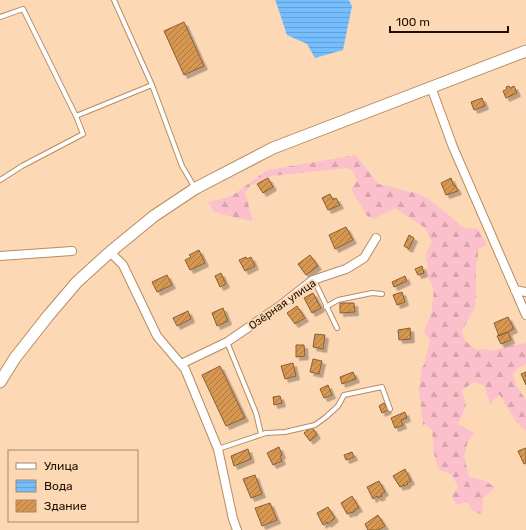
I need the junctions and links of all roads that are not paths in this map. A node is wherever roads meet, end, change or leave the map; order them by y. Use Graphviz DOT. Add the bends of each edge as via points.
graph roads {
  1 [pos="114,0"];
  2 [pos="0,17"];
  3 [pos="526,51"];
  4 [pos="152,85"];
  5 [pos="431,87"];
  6 [pos="76,116"];
  7 [pos="0,180"];
  8 [pos="196,188"];
  9 [pos="376,238"];
  10 [pos="72,250"];
  11 [pos="110,252"];
  12 [pos="0,256"];
  13 [pos="313,280"];
  14 [pos="515,290"];
  15 [pos="526,292"];
  16 [pos="382,294"];
  17 [pos="326,307"];
  18 [pos="526,315"];
  19 [pos="336,328"];
  20 [pos="227,342"];
  21 [pos="181,364"];
  22 [pos="0,382"];
  23 [pos="390,409"];
  24 [pos="261,434"];
  25 [pos="218,449"];
  26 [pos="237,530"];
  1 -- 4 [label="lane"];
  2 -- 6 [label="lane" via="23,9"];
  3 -- 5 [label="street"];
  4 -- 6 [label="lane"];
  4 -- 8 [label="lane" via="182,166"];
  5 -- 8 [label="street" via="273,148"];
  5 -- 14 [label="street" via="452,146"];
  6 -- 7 [label="lane" via="83,134"];
  8 -- 11 [label="street" via="154,216"];
  9 -- 13 [label="street, Озёрная улица" via="364,258 346,269"];
  10 -- 12 [label="street"];
  11 -- 21 [label="street" via="123,265 156,336"];
  11 -- 22 [label="street" via="77,282 48,316"];
  13 -- 17 [label="lane"];
  13 -- 20 [label="street, Озёрная улица"];
  14 -- 15 [label="street"];
  14 -- 18 [label="street"];
  16 -- 17 [label="lane" via="338,300"];
  17 -- 19 [label="lane"];
  20 -- 21 [label="street, Озёрная улица"];
  20 -- 24 [label="lane" via="256,413"];
  21 -- 25 [label="street"];
  23 -- 24 [label="lane" via="382,387 344,395 338,406 315,424 285,432"];
  24 -- 25 [label="lane"];
  25 -- 26 [label="street" via="232,519"];
}
